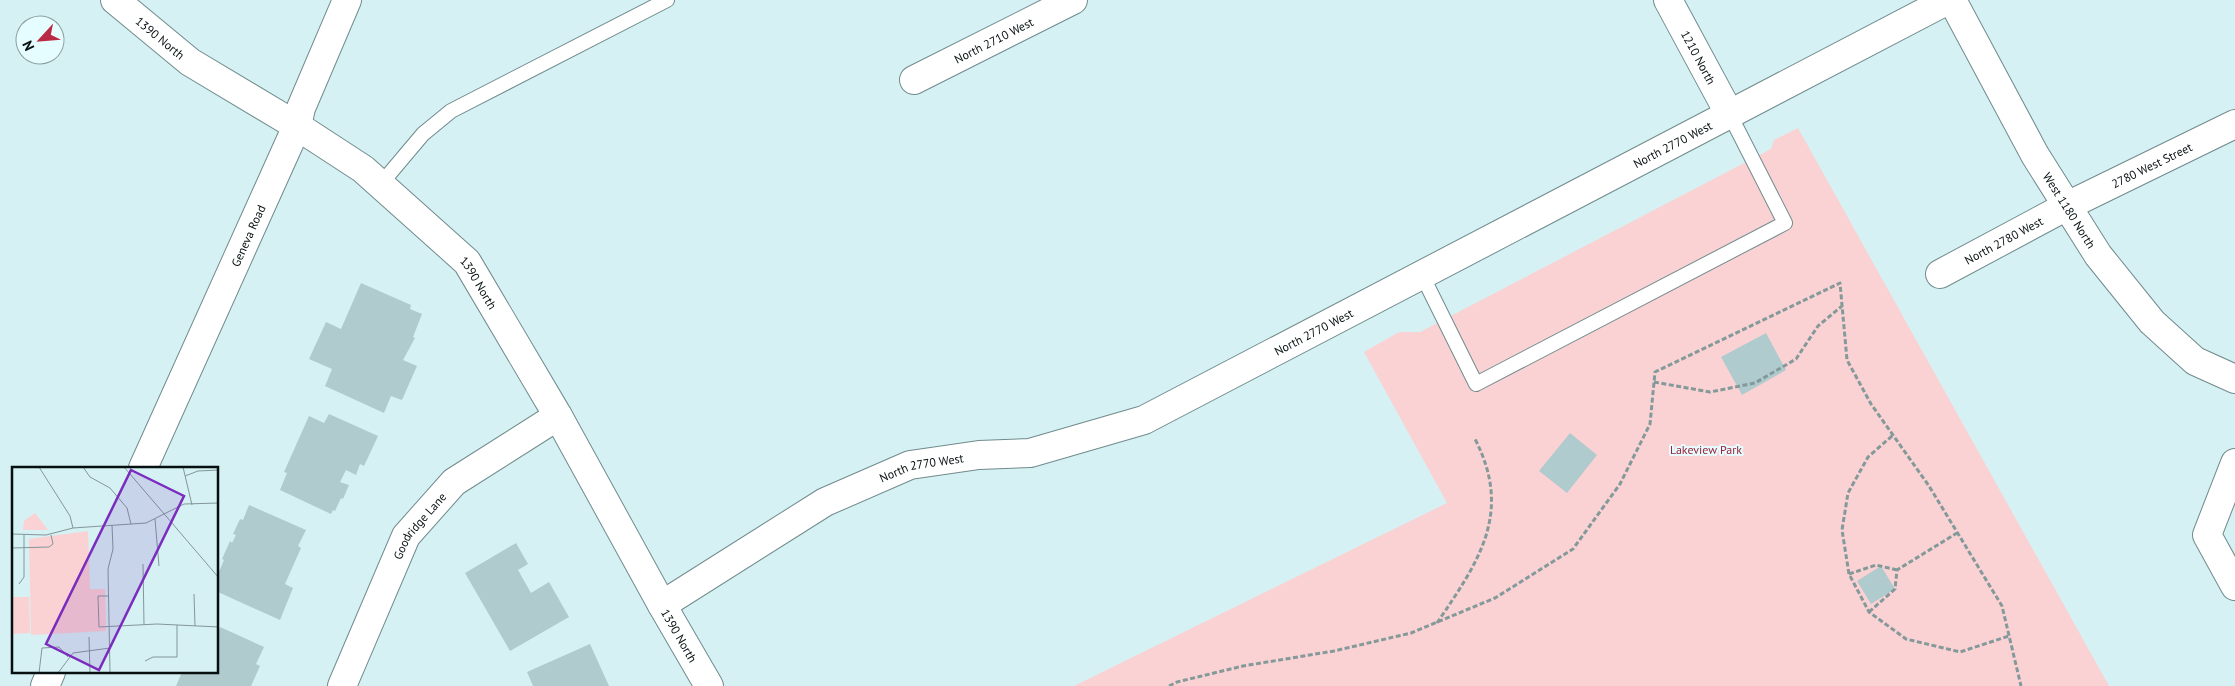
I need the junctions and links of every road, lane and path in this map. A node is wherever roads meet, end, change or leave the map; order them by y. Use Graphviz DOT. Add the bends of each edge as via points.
graph roads {
  1 [pos="115,0"];
  2 [pos="346,0"];
  3 [pos="667,0"];
  4 [pos="1074,0"];
  5 [pos="1668,0"];
  6 [pos="1950,0"];
  7 [pos="914,80"];
  8 [pos="1730,115"];
  9 [pos="2235,124"];
  10 [pos="297,126"];
  11 [pos="380,185"];
  12 [pos="2067,206"];
  13 [pos="1940,274"];
  14 [pos="1422,276"];
  15 [pos="1842,305"];
  16 [pos="2235,379"];
  17 [pos="1654,382"];
  18 [pos="558,416"];
  19 [pos="1892,436"];
  20 [pos="1475,439"];
  21 [pos="2235,463"];
  22 [pos="142,467"];
  23 [pos="1957,533"];
  24 [pos="1897,570"];
  25 [pos="1849,574"];
  26 [pos="2235,586"];
  27 [pos="662,605"];
  28 [pos="1869,612"];
  29 [pos="1437,623"];
  30 [pos="2009,636"];
  31 [pos="50,674"];
  32 [pos="45,686"];
  33 [pos="342,686"];
  34 [pos="709,686"];
  35 [pos="1169,686"];
  36 [pos="2021,686"];
  1 -- 10 [label="street, 1390 North" via="190,62"];
  2 -- 10 [label="street, Geneva Road" via="301,108"];
  3 -- 11 [label="lane" via="451,110 422,134"];
  4 -- 7 [label="street, North 2710 West"];
  5 -- 8 [label="street, 1210 North"];
  6 -- 8 [label="street, North 2770 West"];
  6 -- 12 [label="street, West 1180 North"];
  8 -- 14 [label="street, North 2770 West"];
  8 -- 14 [label="lane" via="1785,223 1476,384"];
  9 -- 12 [label="street, 2780 West Street"];
  10 -- 11 [label="street, 1390 North"];
  10 -- 22 [label="street, Geneva Road"];
  11 -- 18 [label="street, 1390 North" via="467,262"];
  12 -- 13 [label="street, North 2780 West"];
  12 -- 16 [label="street, West 1180 North" via="2098,255 2152,322 2195,360"];
  14 -- 27 [label="street, North 2770 West" via="1144,420 1030,453 979,455 901,469 825,502"];
  15 -- 17 [label="path" via="1818,326 1796,359 1755,383 1710,392"];
  15 -- 17 [label="path" via="1840,283 1655,372"];
  15 -- 19 [label="path" via="1847,360"];
  17 -- 29 [label="path" via="1650,424 1620,484 1574,549 1495,598"];
  18 -- 27 [label="street, 1390 North"];
  18 -- 33 [label="street, Goodridge Lane" via="454,482 406,536"];
  19 -- 23 [label="path" via="1929,486"];
  19 -- 25 [label="path" via="1868,457 1848,493 1842,530"];
  20 -- 29 [label="path" via="1485,458 1492,486 1487,539 1473,569"];
  21 -- 26 [label="street" via="2207,535"];
  23 -- 24 [label="path"];
  23 -- 30 [label="path" via="2002,606"];
  24 -- 25 [label="path" via="1876,565"];
  24 -- 28 [label="path" via="1896,589"];
  25 -- 28 [label="path"];
  27 -- 34 [label="street, 1390 North"];
  28 -- 30 [label="path" via="1906,638 1960,652"];
  29 -- 35 [label="path" via="1411,634 1243,666"];
  30 -- 36 [label="path"];
  31 -- 32 [label="street"];
}
